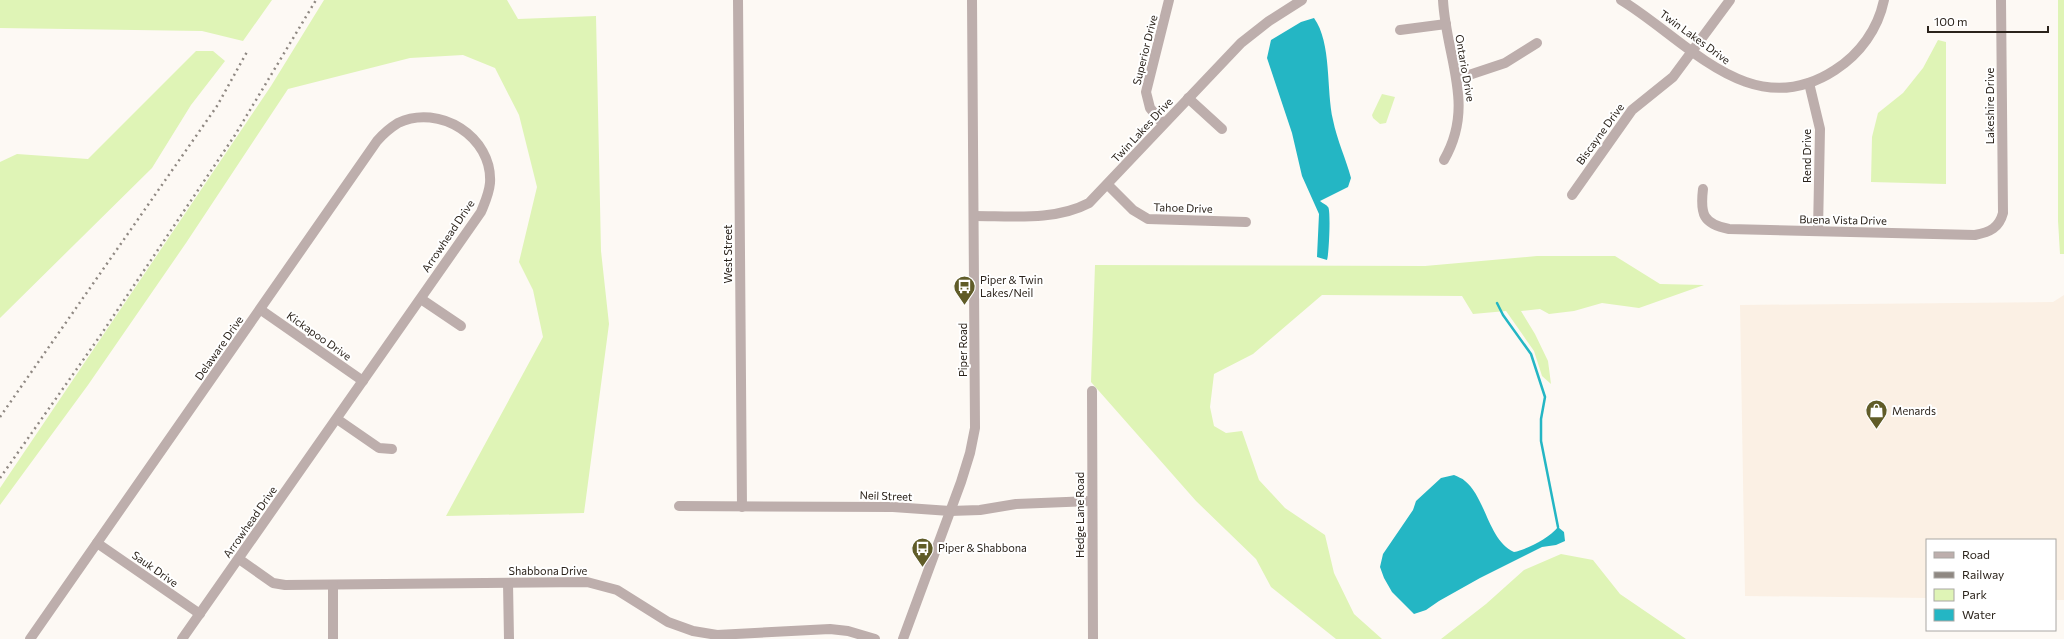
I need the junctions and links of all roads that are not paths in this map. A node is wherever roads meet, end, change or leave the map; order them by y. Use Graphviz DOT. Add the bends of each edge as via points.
graph roads {
  1 [pos="738,0"];
  2 [pos="972,0"];
  3 [pos="1169,0"];
  4 [pos="1302,0"];
  5 [pos="1444,0"];
  6 [pos="1621,0"];
  7 [pos="1730,0"];
  8 [pos="1884,0"];
  9 [pos="2001,0"];
  10 [pos="1446,24"];
  11 [pos="1400,30"];
  12 [pos="1537,43"];
  13 [pos="1692,51"];
  14 [pos="1457,79"];
  15 [pos="1809,83"];
  16 [pos="1188,98"];
  17 [pos="1163,124"];
  18 [pos="456,125"];
  19 [pos="1222,129"];
  20 [pos="1444,160"];
  21 [pos="1108,185"];
  22 [pos="1703,189"];
  23 [pos="1572,195"];
  24 [pos="2003,213"];
  25 [pos="974,216"];
  26 [pos="1246,222"];
  27 [pos="1818,231"];
  28 [pos="420,299"];
  29 [pos="260,310"];
  30 [pos="461,326"];
  31 [pos="363,381"];
  32 [pos="1092,390"];
  33 [pos="337,419"];
  34 [pos="392,449"];
  35 [pos="1091,501"];
  36 [pos="679,506"];
  37 [pos="742,507"];
  38 [pos="950,511"];
  39 [pos="97,543"];
  40 [pos="239,559"];
  41 [pos="508,583"];
  42 [pos="333,585"];
  43 [pos="200,614"];
  44 [pos="30,639"];
  45 [pos="182,639"];
  46 [pos="333,639"];
  47 [pos="509,639"];
  48 [pos="875,639"];
  49 [pos="903,639"];
  50 [pos="1093,639"];
  1 -- 37 [label="street, West Street"];
  2 -- 25 [label="street, Piper Road"];
  3 -- 17 [label="street, Superior Drive" via="1146,92 1150,108"];
  4 -- 16 [label="street, Twin Lakes Drive" via="1241,43"];
  5 -- 10 [label="street, Ontario Drive"];
  6 -- 13 [label="street, Twin Lakes Drive"];
  7 -- 13 [label="street, Biscayne Drive"];
  8 -- 15 [label="street, Twin Lakes Drive" via="1874,28 1859,50 1832,73"];
  9 -- 24 [label="street, Lakeshire Drive"];
  10 -- 11 [label="street"];
  10 -- 14 [label="street, Ontario Drive"];
  12 -- 14 [label="street" via="1505,63"];
  13 -- 15 [label="street, Twin Lakes Drive" via="1725,74 1753,85 1779,87"];
  13 -- 23 [label="street, Biscayne Drive" via="1673,77 1632,110"];
  14 -- 20 [label="street, Ontario Drive" via="1460,105 1458,131"];
  15 -- 27 [label="street, Rend Drive" via="1820,130"];
  16 -- 17 [label="street, Twin Lakes Drive"];
  16 -- 19 [label="street"];
  17 -- 21 [label="street, Twin Lakes Drive"];
  18 -- 28 [label="street, Arrowhead Drive" via="470,135 483,151 490,174 489,190 478,215"];
  18 -- 29 [label="street, Delaware Drive" via="423,117 398,123 384,134"];
  21 -- 25 [label="street, Twin Lakes Drive" via="1089,203 1070,212 1052,215"];
  21 -- 26 [label="street, Tahoe Drive" via="1142,222"];
  22 -- 27 [label="street, Buena Vista Drive" via="1702,212 1713,225 1729,229"];
  24 -- 27 [label="street, Buena Vista Drive" via="1994,228 1975,235"];
  25 -- 38 [label="street, Piper Road" via="975,428 970,453"];
  28 -- 30 [label="street"];
  28 -- 31 [label="street, Arrowhead Drive"];
  29 -- 31 [label="street, Kickapoo Drive"];
  29 -- 39 [label="street, Delaware Drive"];
  31 -- 33 [label="street, Arrowhead Drive"];
  32 -- 35 [label="street, Hedge Lane Road"];
  33 -- 34 [label="street" via="379,448"];
  33 -- 40 [label="street, Arrowhead Drive"];
  35 -- 38 [label="street, Neil Street" via="1022,503 980,510"];
  35 -- 50 [label="street, Hedge Lane Road"];
  36 -- 37 [label="street, Neil Street"];
  37 -- 38 [label="street, Neil Street" via="893,507"];
  38 -- 49 [label="street, Piper Road"];
  39 -- 43 [label="street, Sauk Drive"];
  39 -- 44 [label="street, Delaware Drive"];
  40 -- 42 [label="street, Shabbona Drive" via="273,583"];
  40 -- 43 [label="street, Arrowhead Drive"];
  41 -- 42 [label="street, Shabbona Drive"];
  41 -- 47 [label="street"];
  41 -- 48 [label="street, Shabbona Drive" via="587,582 599,585 630,597 668,622 706,633 830,629"];
  42 -- 46 [label="street"];
  43 -- 45 [label="street, Arrowhead Drive"];
}
